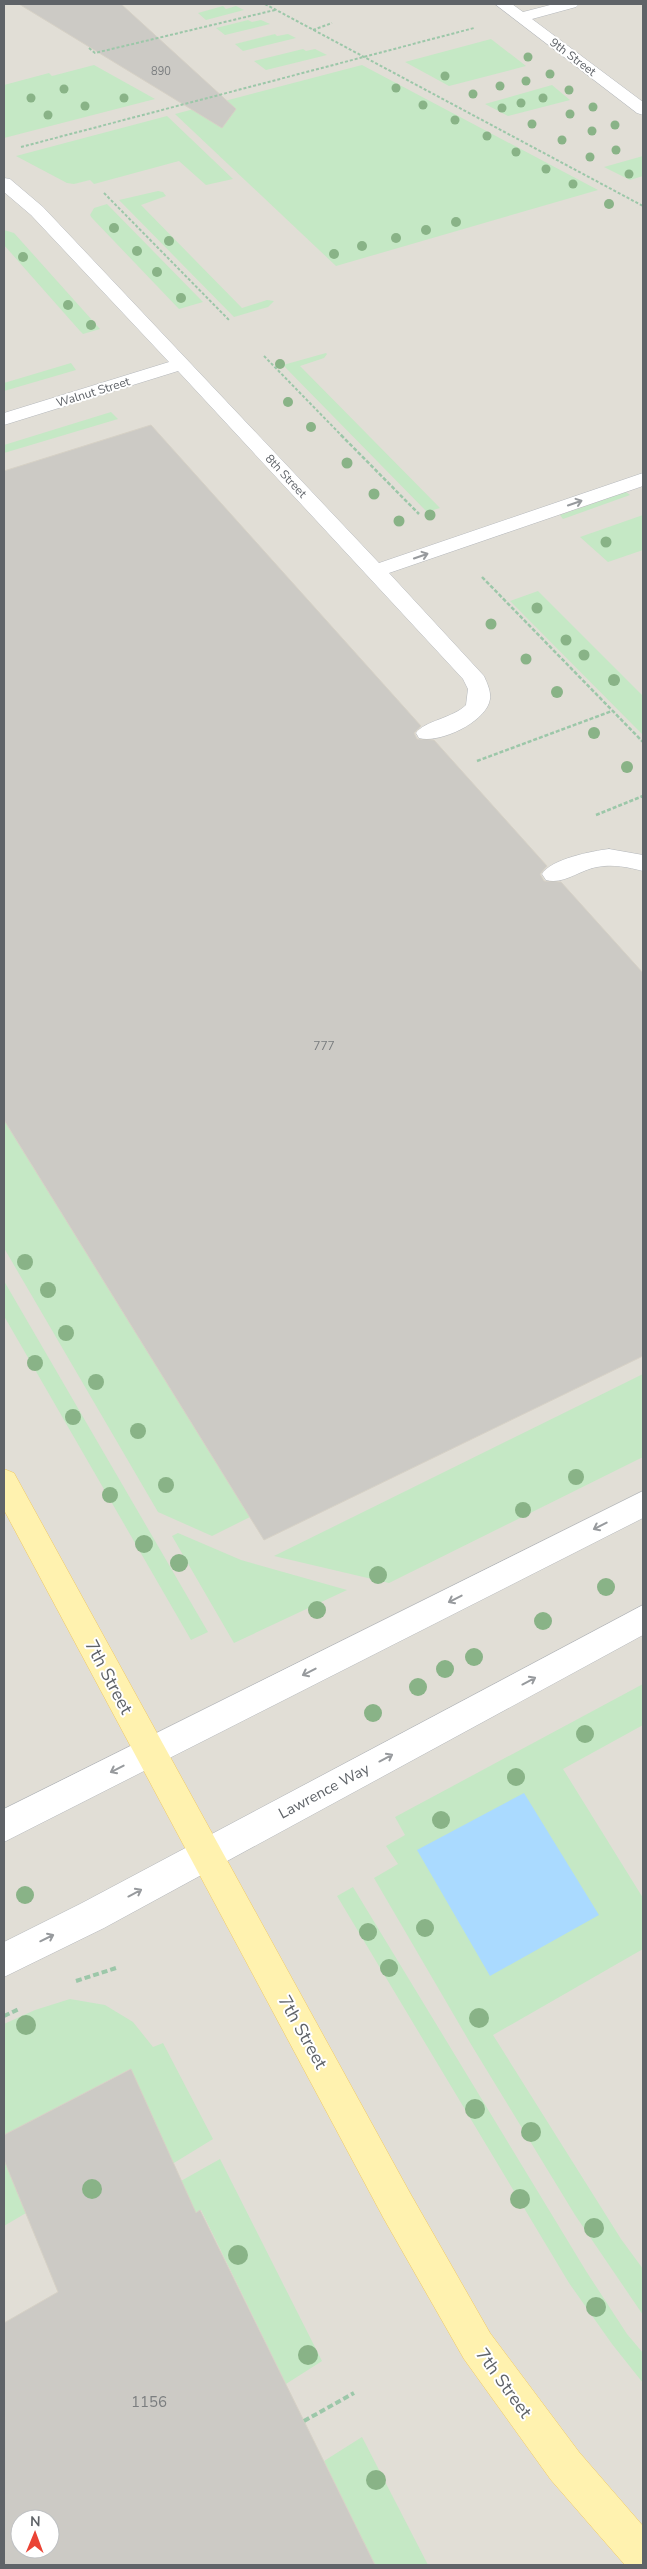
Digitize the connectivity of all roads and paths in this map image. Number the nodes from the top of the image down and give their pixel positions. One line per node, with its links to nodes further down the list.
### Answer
1 (265, 4): 4 (path)
2 (503, 4): 5 (street, 9th Street)
3 (571, 4): 5 (street)
4 (276, 10): 8 (path); 9 (path)
5 (520, 17): 11 (street, 9th Street)
6 (332, 23): 8 (path)
7 (480, 27): 10 (path)
8 (312, 30): 10 (path)
9 (89, 48)
10 (363, 57): 12 (path); 15 (path)
11 (643, 110)
12 (13, 149)
13 (4, 182): 17 (street, 8th Street)
14 (104, 193): 16 (path)
15 (643, 206)
16 (230, 321)
17 (182, 364): 18 (street, Walnut Street); 20 (street, 8th Street)
18 (4, 419)
19 (643, 479): 20 (street, one-way to 19)
20 (375, 572): 22 (street, 8th Street)
21 (613, 710): 23 (path)
22 (427, 733)
23 (477, 761)
24 (643, 863): 25 (street)
25 (554, 874)
26 (4, 1482): 29 (main road, 7th Street)
27 (643, 1504): 29 (street, one-way to 29)
28 (643, 1620): 31 (street, Lawrence Way, one-way to 28)
29 (151, 1752): 30 (street, one-way to 30); 31 (main road, 7th Street)
30 (4, 1826)
31 (206, 1854): 32 (street, Lawrence Way, one-way to 31); 35 (main road, 7th Street)
32 (4, 1960)
33 (354, 2393): 34 (path)
34 (304, 2421)
35 (643, 2556)

